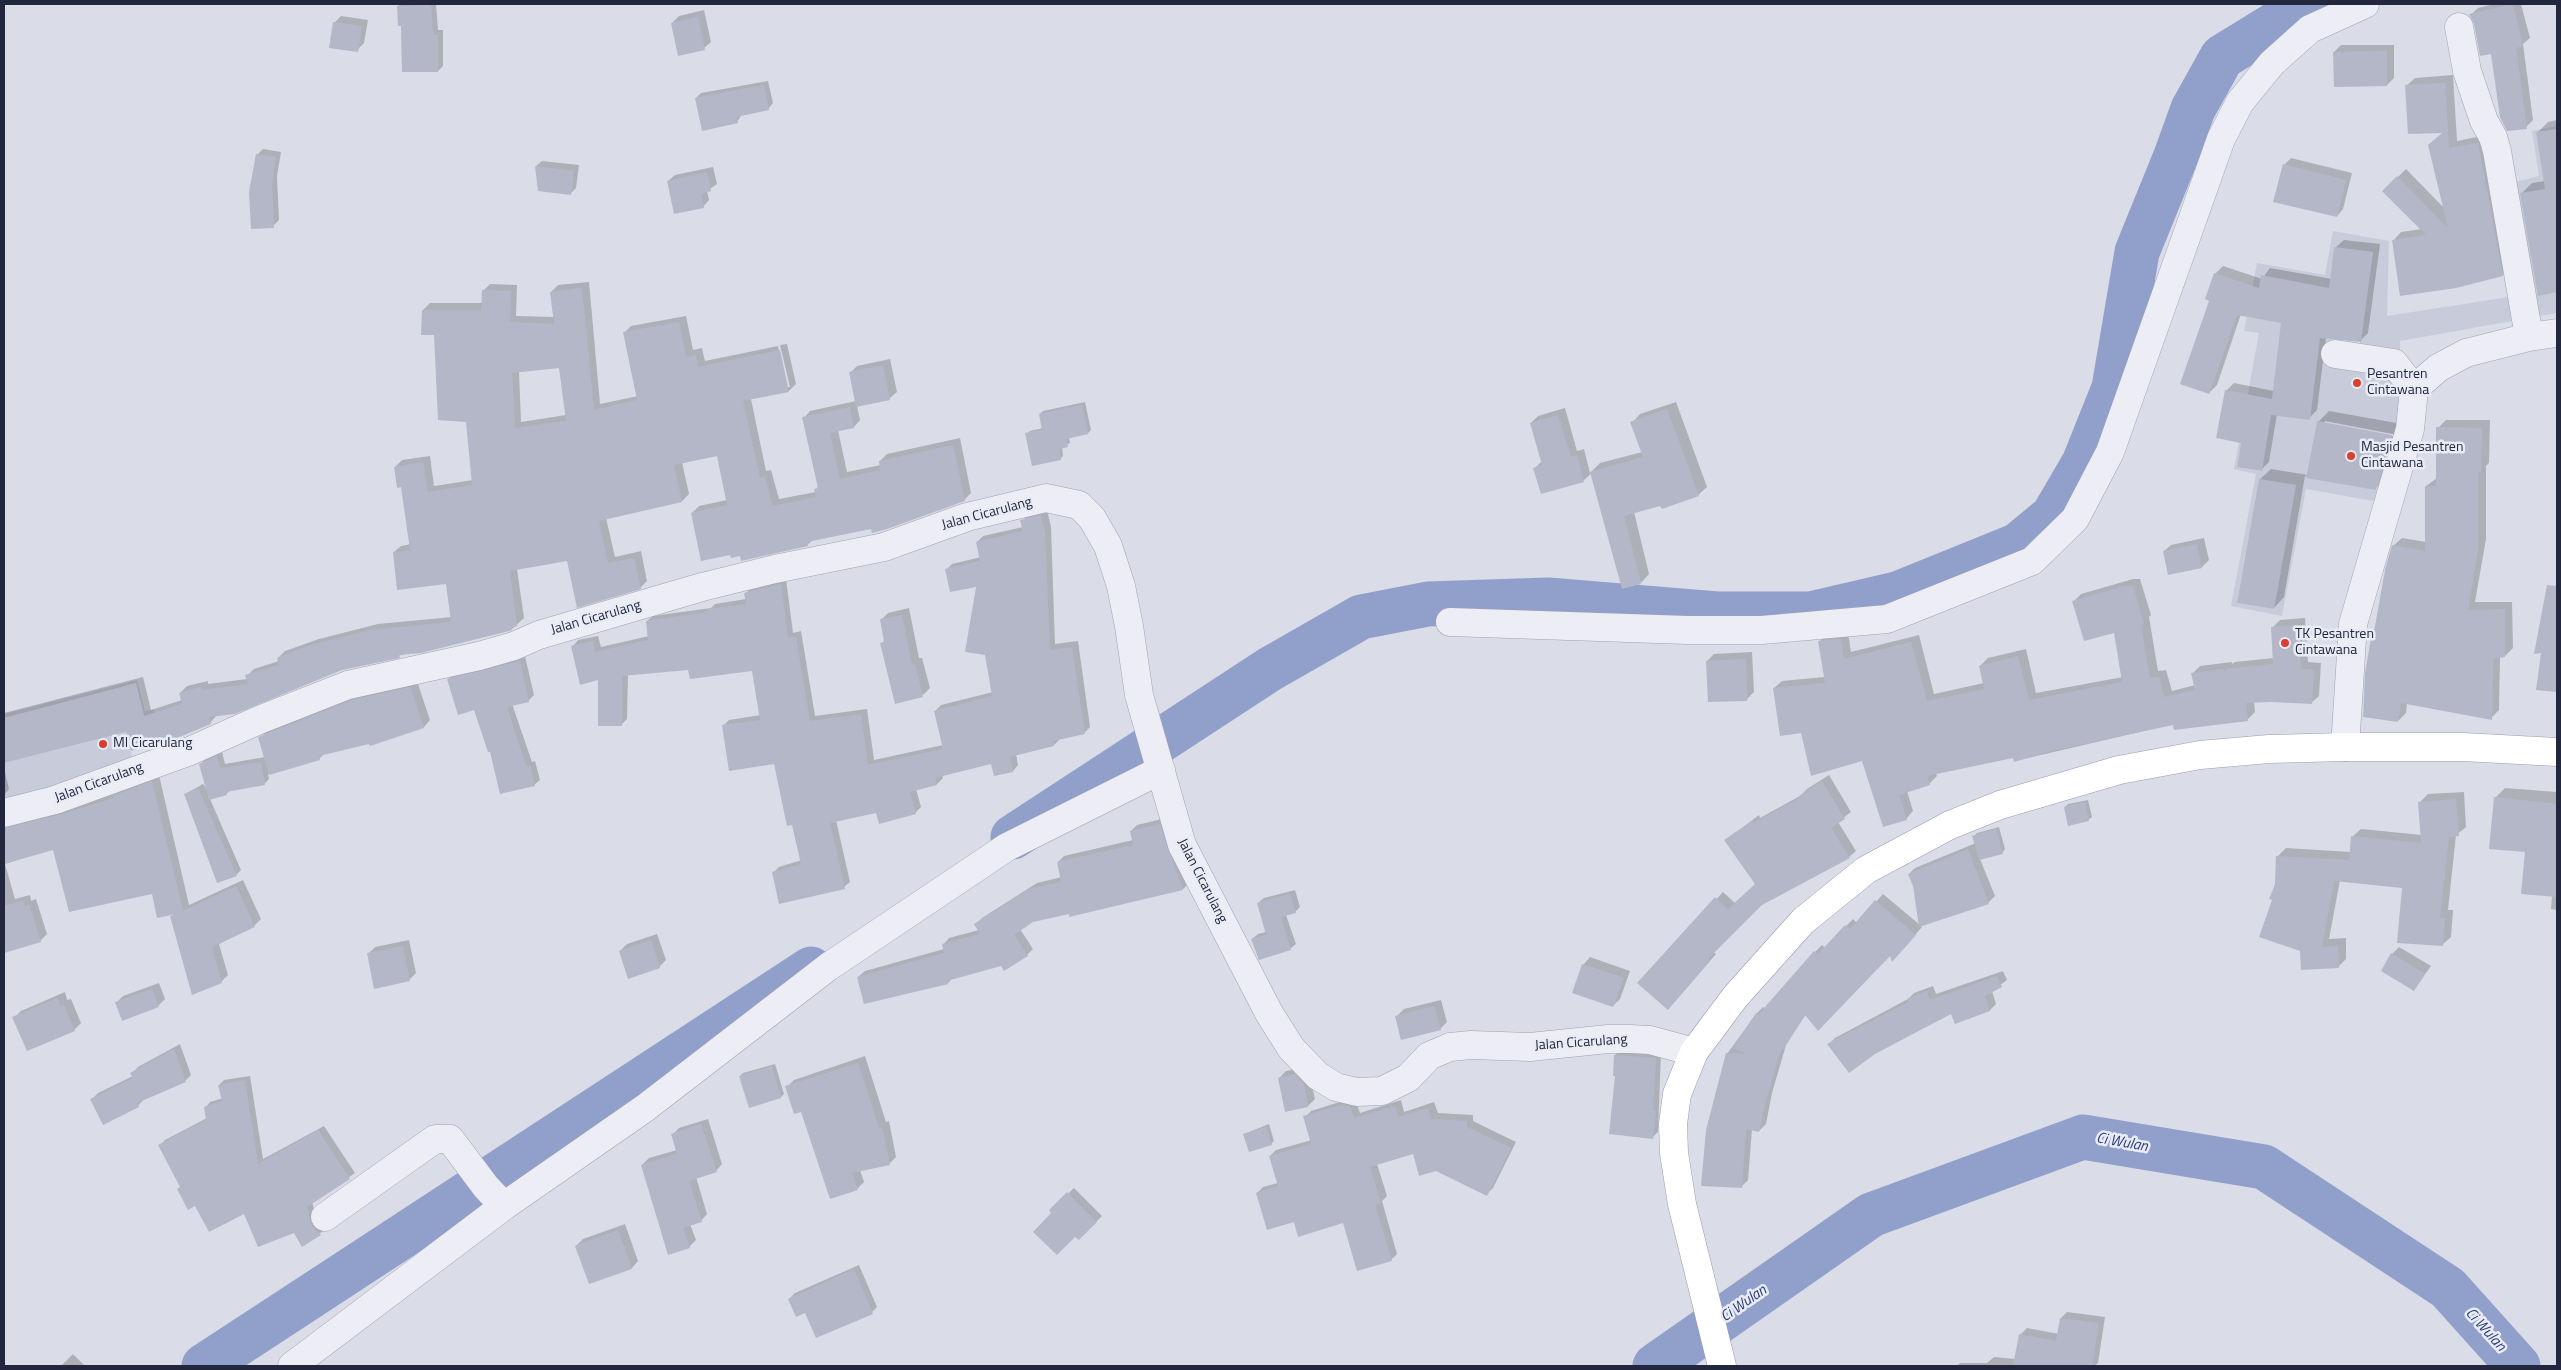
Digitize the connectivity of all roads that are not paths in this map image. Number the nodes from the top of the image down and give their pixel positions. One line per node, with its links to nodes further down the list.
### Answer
1 (2365, 4): 7 (street)
2 (2459, 27): 4 (street)
3 (2557, 333): 4 (street)
4 (2529, 337): 6 (street)
5 (2335, 354): 6 (street)
6 (2414, 389): 8 (street)
7 (1450, 622)
8 (2345, 747): 9 (main road); 12 (main road)
9 (2557, 752)
10 (1159, 761): 11 (street, Jalan Cicarulang); 12 (street, Jalan Cicarulang); 13 (street)
11 (4, 813)
12 (1694, 1052): 16 (main road)
13 (495, 1197): 14 (street); 15 (street)
14 (325, 1216)
15 (292, 1366)
16 (1722, 1366)

